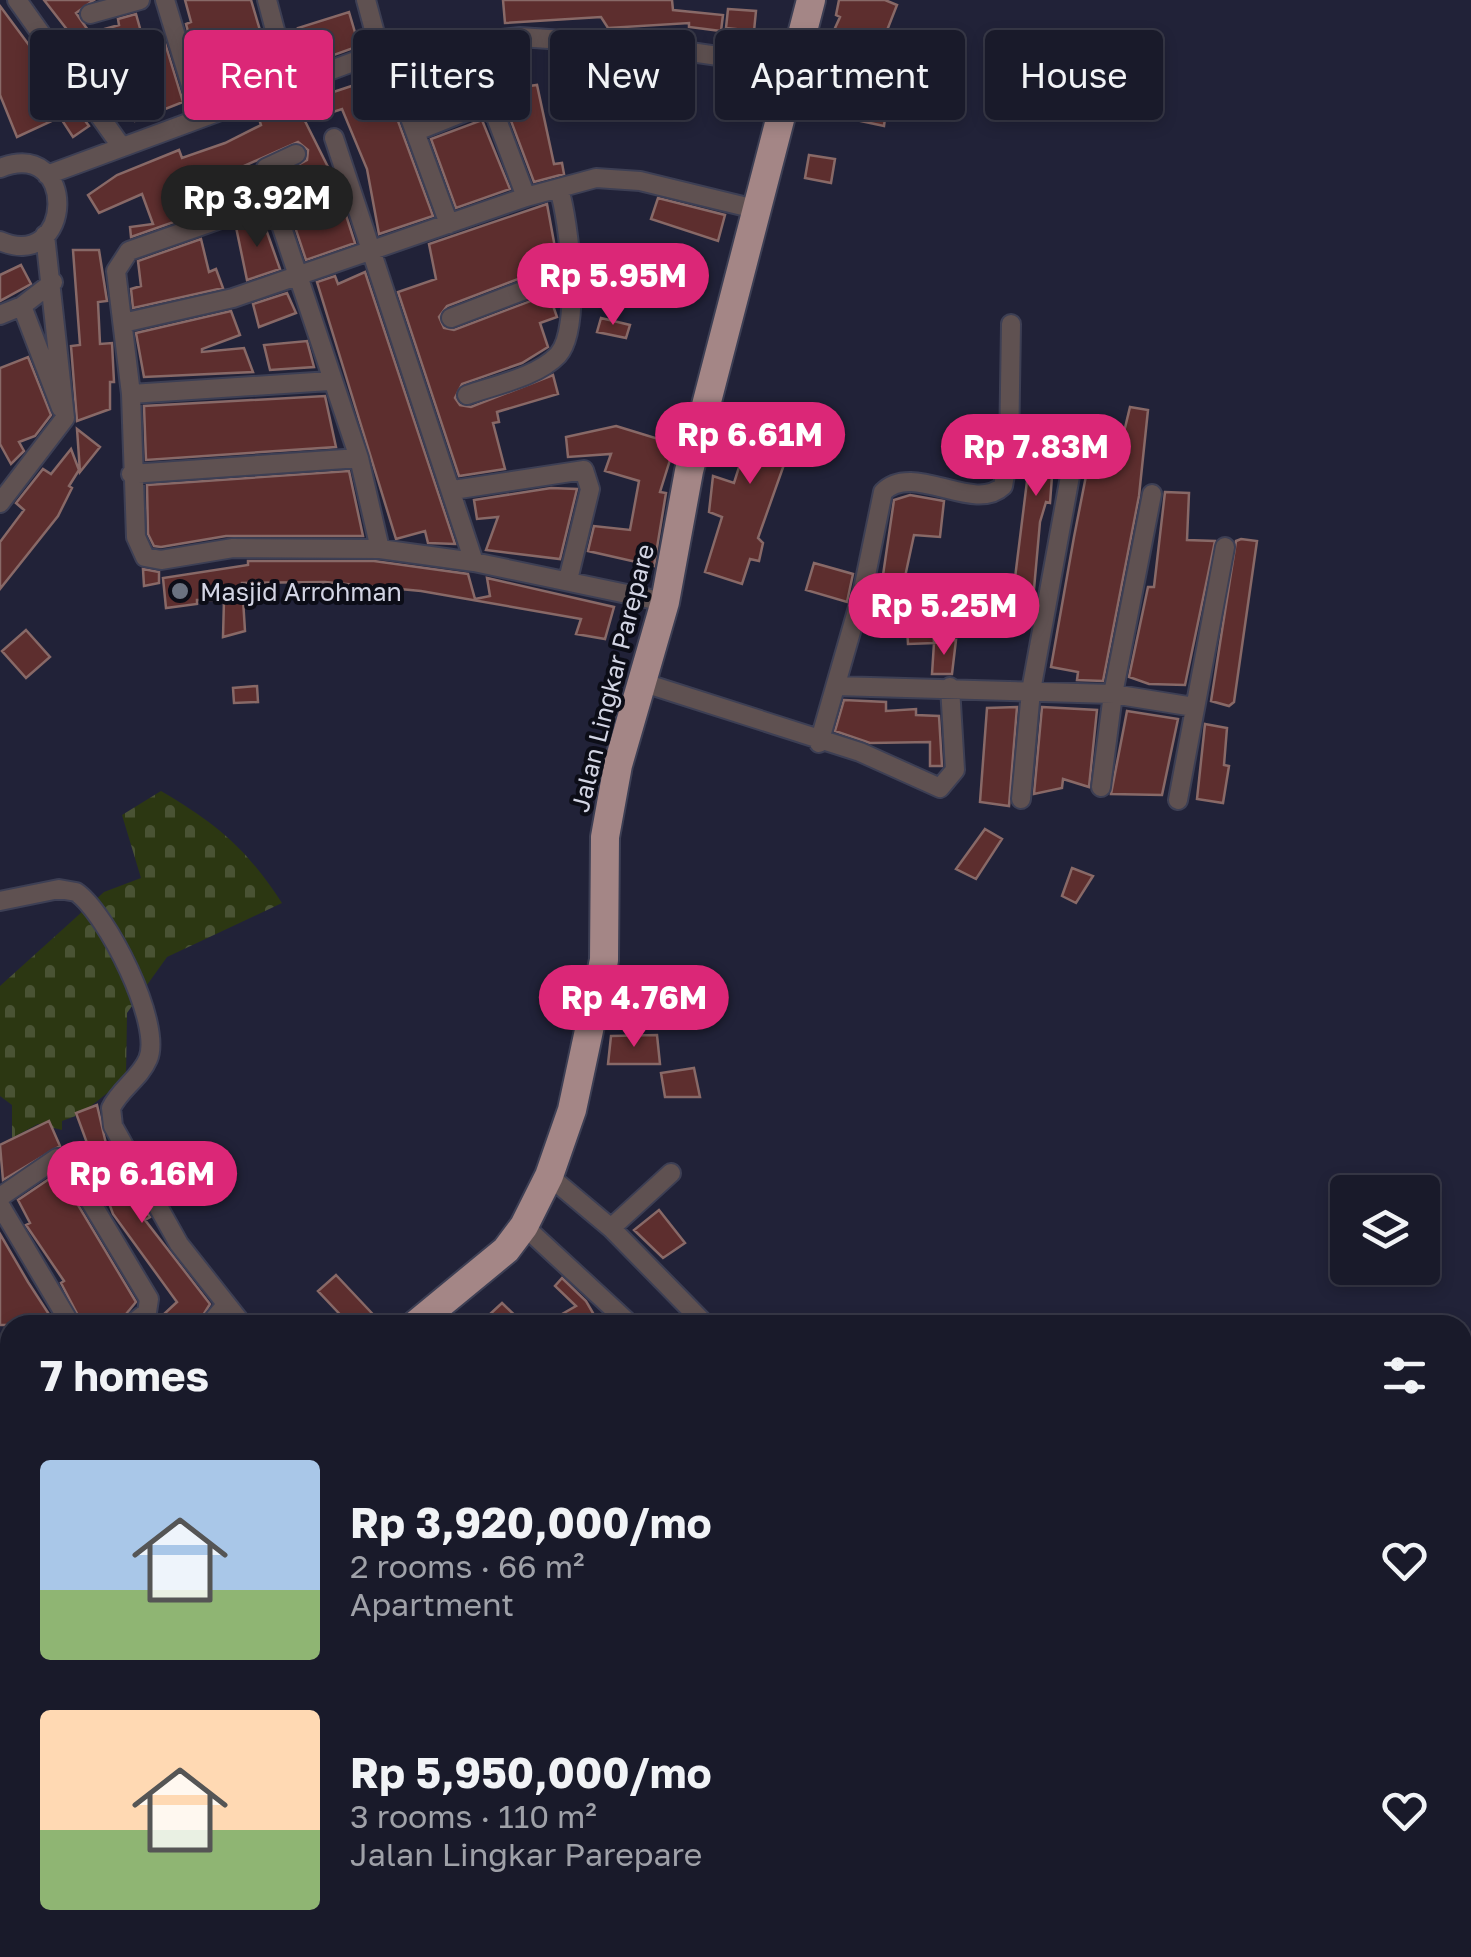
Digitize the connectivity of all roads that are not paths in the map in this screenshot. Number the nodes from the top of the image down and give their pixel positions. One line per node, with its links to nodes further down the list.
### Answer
1 (17, 0): 19 (street)
2 (140, 0): 7 (street)
3 (165, 0): 13 (street)
4 (266, 0): 8 (street)
5 (366, 0): 9 (street)
6 (812, 0): 10 (highway, Jalan Lingkar Parepare)
7 (90, 14)
8 (274, 30)
9 (374, 30)
10 (804, 30)
11 (530, 37): 12 (street)
12 (715, 56)
13 (184, 62)
14 (187, 120): 19 (street)
15 (412, 120): 17 (street)
16 (779, 120): 26 (highway, Jalan Lingkar Parepare)
17 (417, 131): 24 (street); 27 (street)
18 (334, 138): 30 (street)
19 (122, 146): 22 (street)
20 (296, 154): 25 (street)
21 (3, 161): 22 (street)
22 (48, 175): 28 (street)
23 (558, 189): 24 (street); 26 (street); 31 (street)
24 (526, 197): 27 (street)
25 (272, 201): 32 (street); 37 (street)
26 (755, 209): 55 (highway, Jalan Lingkar Parepare)
27 (450, 224): 30 (street)
28 (45, 235): 29 (street); 33 (street)
29 (0, 240)
30 (372, 251): 32 (street); 47 (street)
31 (569, 273): 36 (street); 41 (street)
32 (295, 276): 37 (street); 39 (street)
33 (53, 282): 34 (street); 42 (street)
34 (22, 306): 35 (street); 42 (street)
35 (0, 315)
36 (451, 318)
37 (123, 323): 40 (street)
38 (1011, 324): 54 (street)
39 (330, 381): 40 (street); 44 (street)
40 (131, 394): 45 (street)
41 (467, 395)
42 (65, 418): 46 (street)
43 (1076, 443): 59 (street)
44 (359, 458): 45 (street); 49 (street)
45 (131, 474): 49 (street)
46 (3, 490)
47 (454, 490): 51 (street); 52 (street)
48 (1152, 494): 60 (street)
49 (380, 548): 51 (street)
50 (1225, 548): 61 (street)
51 (474, 562): 52 (street)
52 (568, 580): 55 (street)
53 (1000, 588): 54 (street)
54 (863, 590): 57 (street)
55 (665, 602): 56 (highway, Jalan Lingkar Parepare)
56 (641, 682): 62 (street); 68 (highway, Jalan Lingkar Parepare)
57 (836, 686): 58 (street); 62 (street)
58 (950, 687): 59 (street); 62 (street)
59 (1031, 691): 60 (street); 64 (street)
60 (1114, 694): 61 (street); 63 (street)
61 (1194, 707): 65 (street)
62 (819, 742)
63 (1101, 787)
64 (1020, 798)
65 (1178, 800)
66 (0, 901): 73 (street)
67 (671, 1172): 72 (street)
68 (550, 1176): 71 (highway, Jalan Lingkar Parepare); 72 (street)
69 (0, 1197): 75 (street)
70 (0, 1206): 74 (street)
71 (524, 1226): 78 (highway, Jalan Lingkar Parepare); 79 (street)
72 (611, 1228): 80 (street)
73 (225, 1306): 76 (street); 77 (street)
74 (66, 1315)
75 (143, 1315)
76 (217, 1315)
77 (234, 1315)
78 (428, 1315)
79 (620, 1315)
80 (696, 1315)

